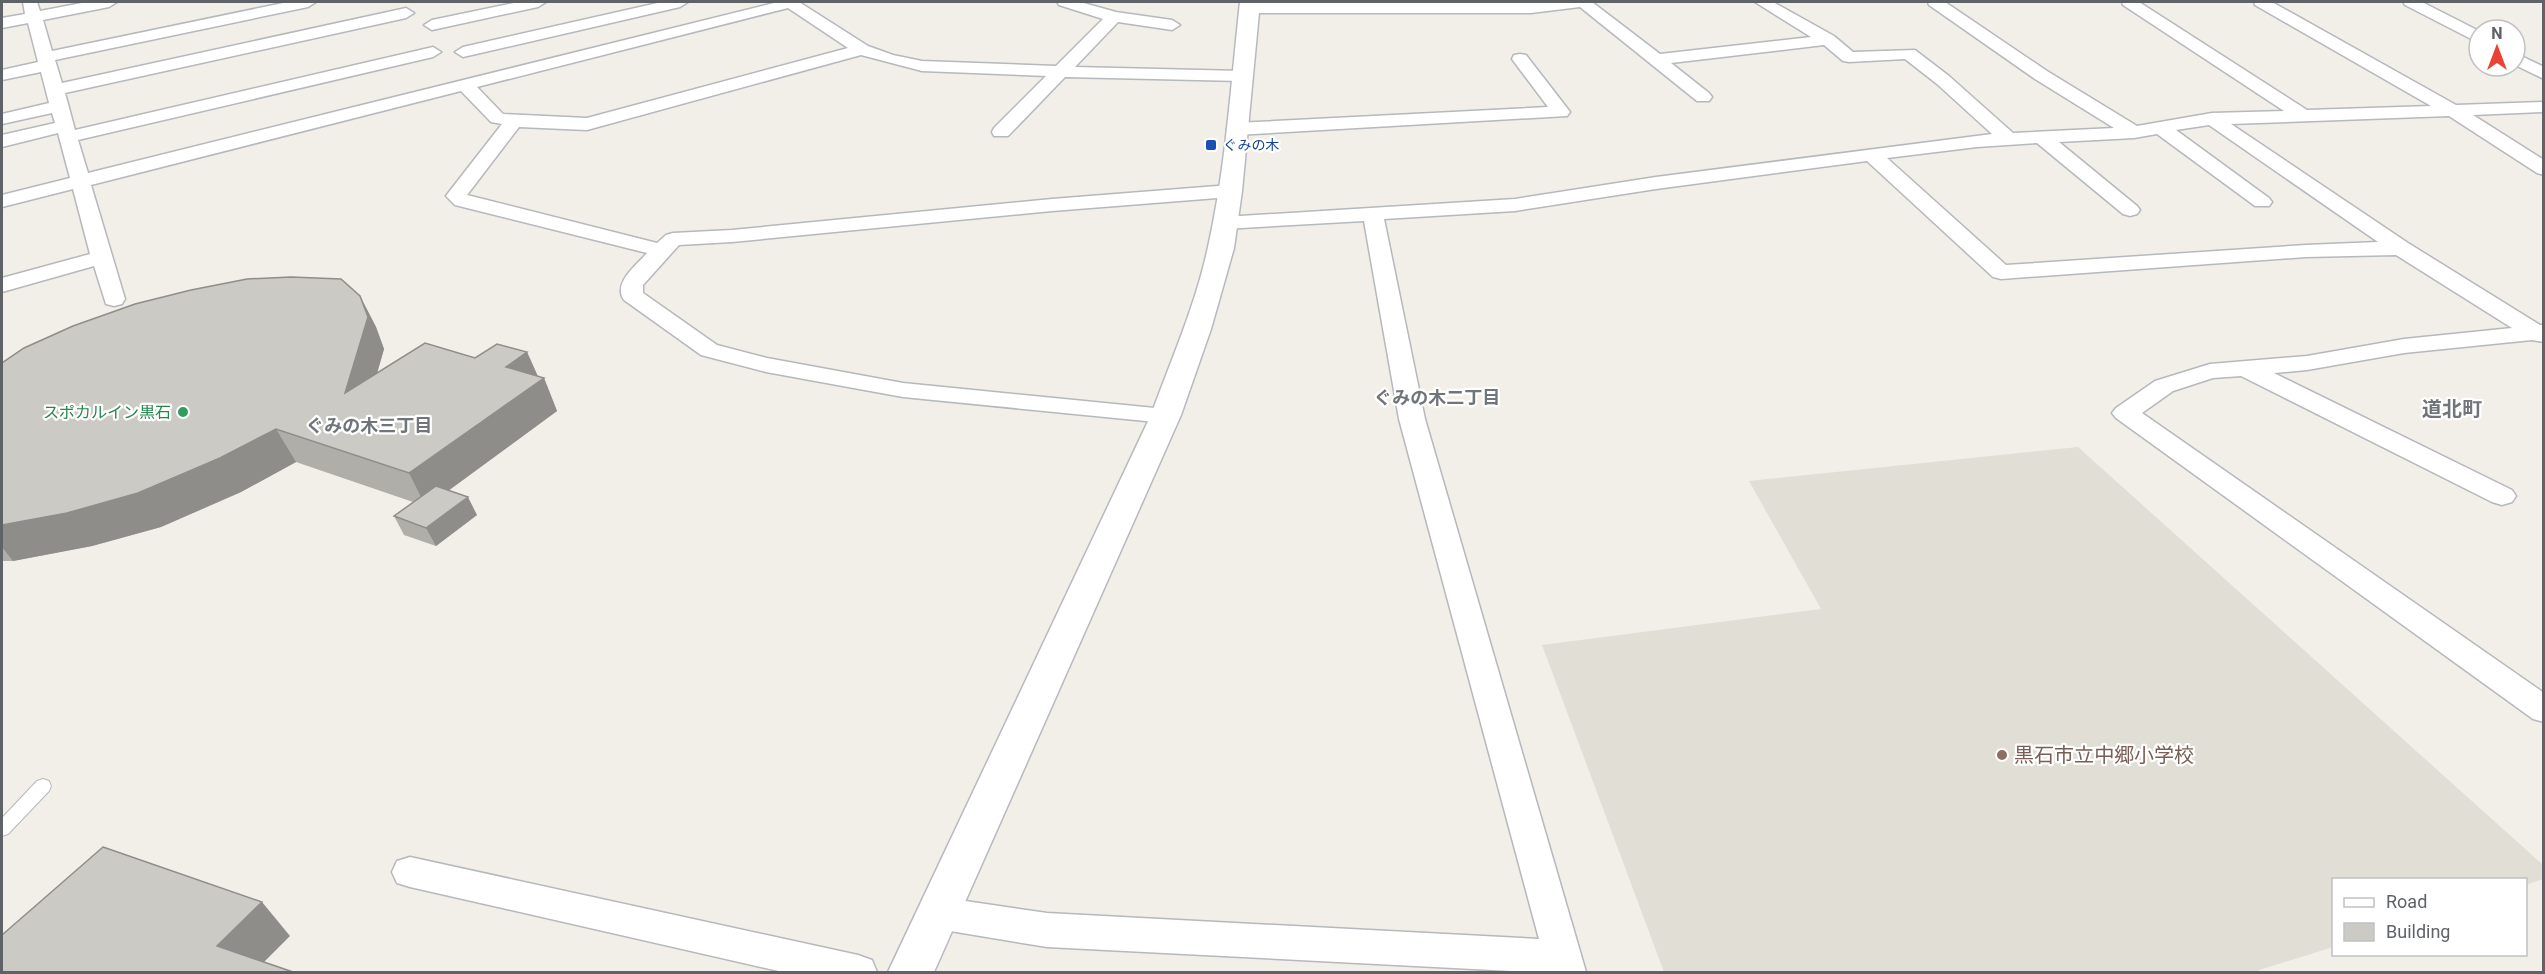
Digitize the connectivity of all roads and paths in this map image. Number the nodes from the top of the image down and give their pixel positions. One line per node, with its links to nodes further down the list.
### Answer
1 (109, 2): 13 (street)
2 (308, 2): 26 (street)
3 (538, 2): 17 (street)
4 (680, 2): 23 (street)
5 (790, 2): 21 (street); 32 (street)
6 (1065, 2): 15 (street)
7 (1763, 2): 20 (street)
8 (1935, 2): 45 (street)
9 (2129, 2): 37 (street)
10 (2261, 2): 36 (street)
11 (2411, 2): 19 (street)
12 (1250, 5): 25 (street); 31 (street)
13 (32, 9): 16 (street); 26 (street)
14 (406, 13): 33 (street)
15 (1114, 17): 18 (street); 28 (street)
16 (2, 23)
17 (432, 25)
18 (1172, 25)
19 (2467, 32)
20 (1828, 40): 25 (street); 47 (street)
21 (862, 50): 28 (street); 40 (street)
22 (433, 52): 43 (street)
23 (463, 52)
24 (1520, 59): 42 (street)
25 (1656, 60): 34 (street)
26 (47, 61): 30 (street); 33 (street)
27 (2527, 65): 29 (street)
28 (1060, 72): 31 (street); 44 (street)
29 (2544, 74)
30 (2, 75)
31 (1242, 76): 42 (street)
32 (464, 84): 40 (street); 51 (street)
33 (57, 98): 38 (street); 43 (street)
34 (1703, 98)
35 (2542, 109): 36 (street)
36 (2454, 111): 37 (street); 50 (street)
37 (2301, 114): 39 (street)
38 (2, 119)
39 (2212, 119): 41 (street); 57 (street)
40 (514, 121): 58 (street)
41 (2161, 128): 45 (street); 53 (street)
42 (1236, 129): 54 (street)
43 (67, 132): 48 (street); 51 (street)
44 (1001, 132)
45 (2134, 132): 46 (street)
46 (2041, 137): 47 (street); 55 (street)
47 (2008, 139): 49 (street)
48 (2, 141)
49 (1872, 155): 56 (street); 57 (street)
50 (2544, 168)
51 (81, 181): 52 (street); 59 (street)
52 (2, 201)
53 (2262, 202)
54 (1227, 207): 56 (street); 58 (street); 64 (street)
55 (2130, 210)
56 (1373, 214): 71 (street)
57 (2400, 248): 62 (street)
58 (661, 250): 64 (street)
59 (102, 257): 60 (street); 61 (street)
60 (2, 285)
61 (114, 299)
62 (2541, 334): 63 (street)
63 (2246, 368): 65 (street); 66 (street)
64 (1166, 415): 70 (street)
65 (2502, 496)
66 (2544, 710)
67 (43, 786): 68 (lane)
68 (2, 829)
69 (410, 873): 72 (street)
70 (938, 913): 71 (street); 73 (street)
71 (1564, 965)
72 (858, 972)
73 (911, 972)

